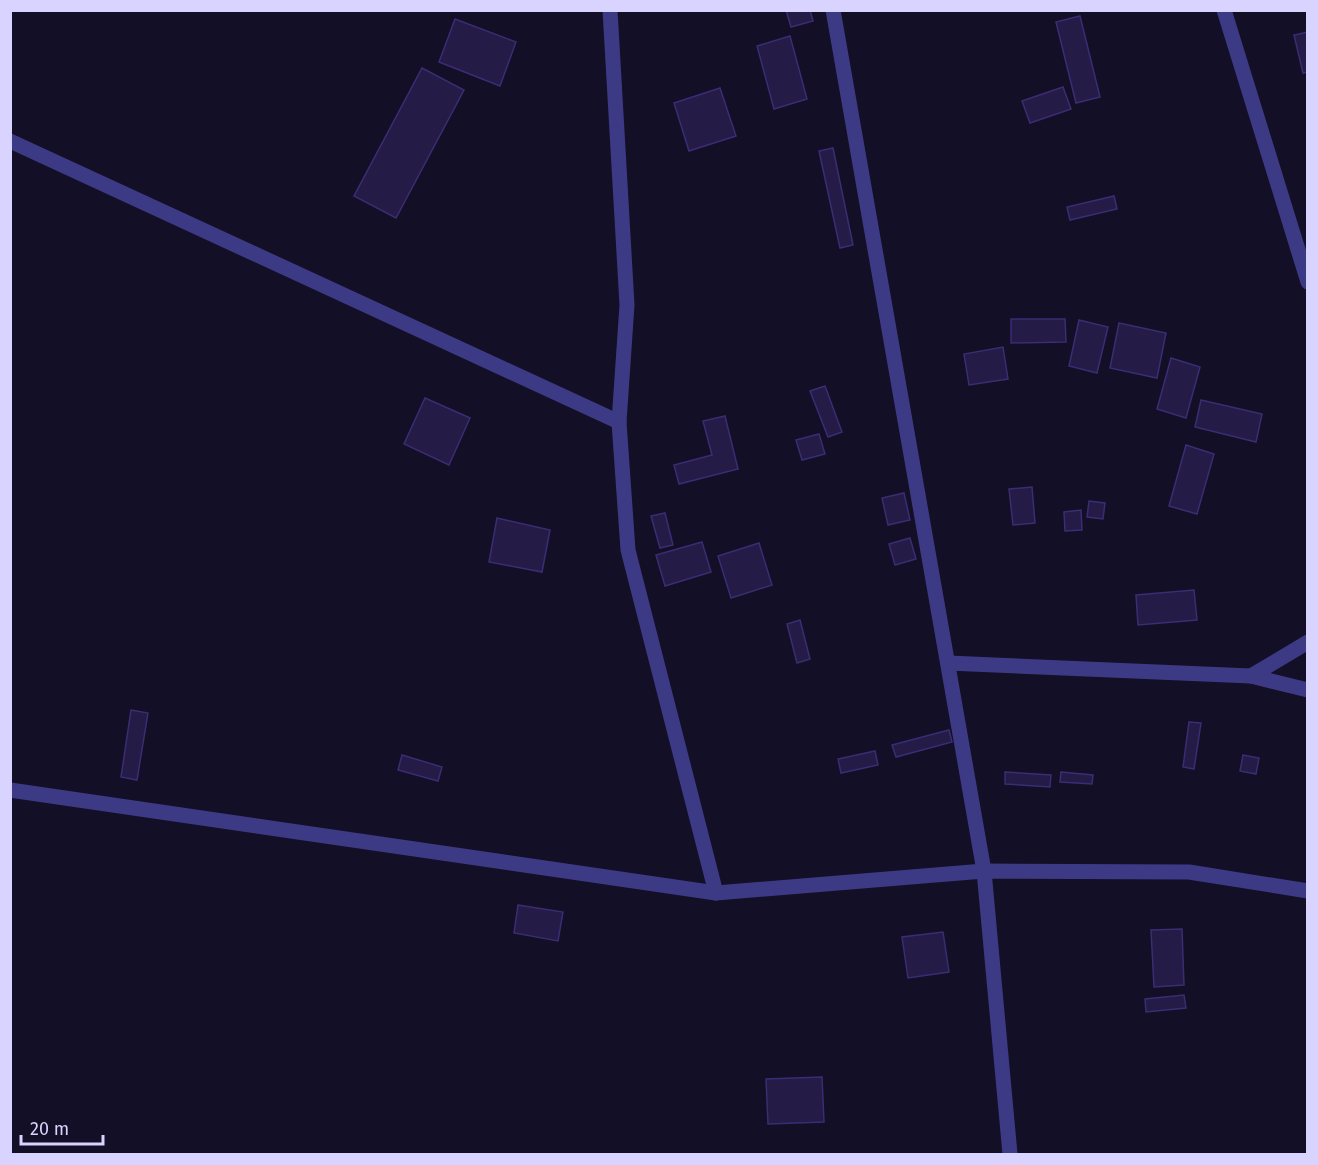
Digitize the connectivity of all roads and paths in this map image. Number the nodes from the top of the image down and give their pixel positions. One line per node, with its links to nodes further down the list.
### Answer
1 (610, 10): 6 (street)
2 (833, 10): 8 (street)
3 (1224, 10): 5 (street)
4 (10, 141): 6 (street)
5 (1308, 282)
6 (619, 422): 14 (street)
7 (1308, 642): 9 (street)
8 (948, 663): 9 (street); 12 (street)
9 (1251, 676): 10 (street)
10 (1308, 690)
11 (10, 790): 14 (street)
12 (984, 871): 13 (street); 14 (street); 15 (street)
13 (1308, 891)
14 (716, 893)
15 (1010, 1155)

